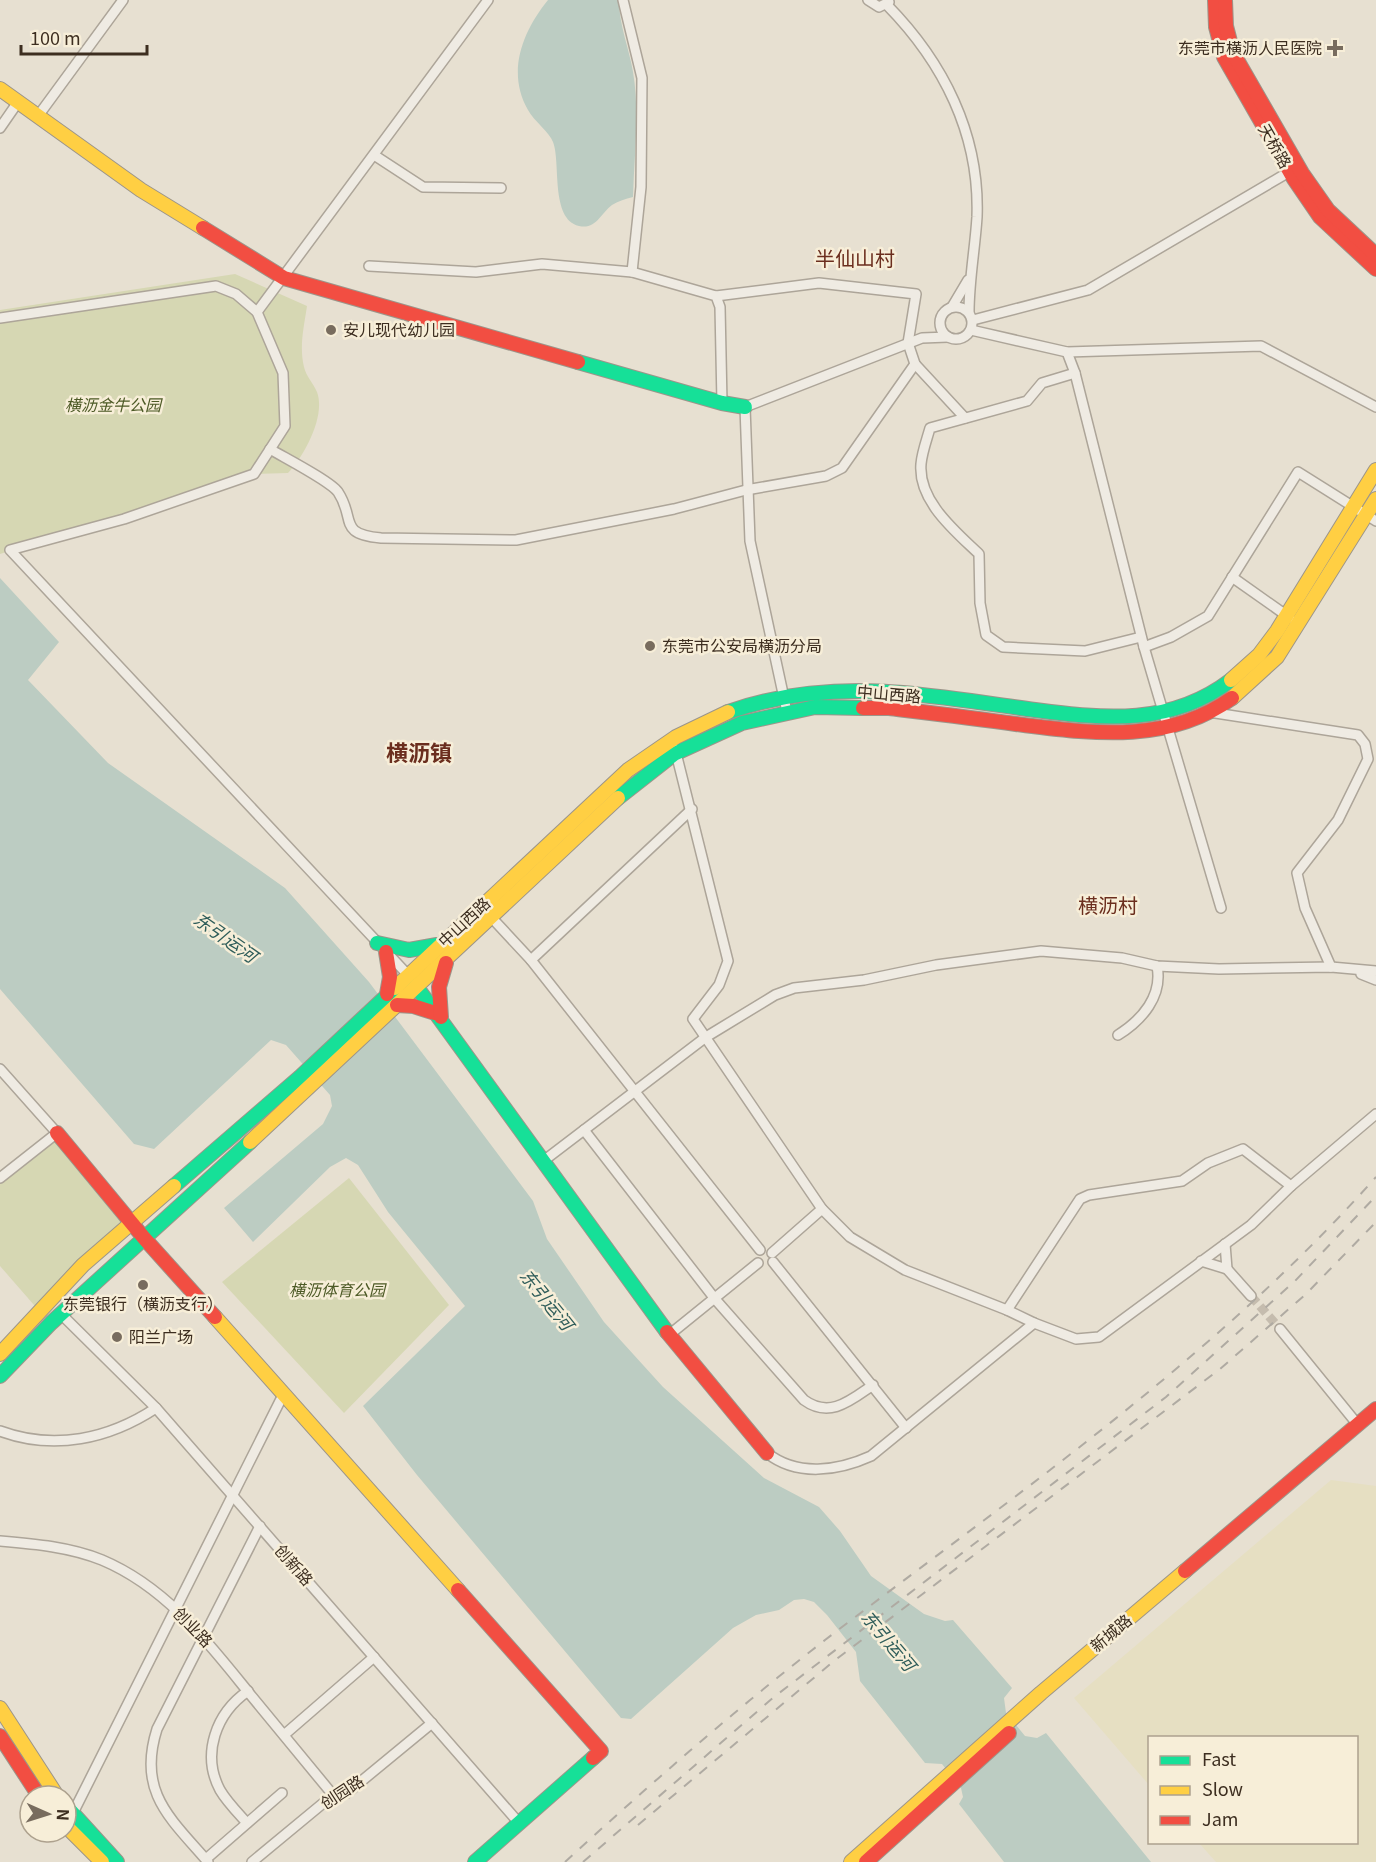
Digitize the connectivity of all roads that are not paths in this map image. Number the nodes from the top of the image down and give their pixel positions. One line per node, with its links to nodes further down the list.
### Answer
1 (123, 0): 10 (street)
2 (488, 0): 12 (street)
3 (623, 0): 18 (street)
4 (868, 0): 7 (street)
5 (1215, 0): 13 (main road, 天桥路)
6 (1225, 0): 13 (main road, 天桥路)
7 (889, 2): 20 (street)
8 (0, 89): 9 (main road)
9 (18, 102): 10 (main road); 11 (street)
10 (39, 117): 19 (main road)
11 (0, 128)
12 (374, 155): 14 (street); 19 (street)
13 (1294, 169): 15 (main road, 天桥路); 17 (main road, 天桥路); 26 (street)
14 (501, 188)
15 (1376, 255)
16 (369, 266): 18 (street)
17 (1376, 269)
18 (632, 272): 21 (street)
19 (284, 278): 23 (street); 33 (main road)
20 (969, 278): 22 (street); 26 (street)
21 (716, 296): 29 (street); 33 (street)
22 (952, 307): 25 (street); 26 (street)
23 (257, 312): 24 (street); 37 (street)
24 (0, 318)
25 (940, 321): 27 (street); 28 (street)
26 (971, 321): 27 (street); 30 (street)
27 (948, 337): 28 (street)
28 (922, 338): 29 (street)
29 (908, 343): 31 (street); 34 (street)
30 (1067, 352): 32 (street); 35 (street)
31 (915, 364): 36 (street); 39 (street)
32 (1075, 373): 36 (street); 46 (street)
33 (722, 403): 34 (main road)
34 (745, 407): 39 (street)
35 (1376, 407)
36 (965, 418): 46 (street)
37 (270, 449): 39 (street); 59 (street)
38 (1376, 470): 41 (main road, 中山西路)
39 (746, 490): 48 (street)
40 (1376, 499): 42 (main road, 中山西路)
41 (1353, 507): 42 (street); 43 (street); 44 (main road, 中山西路)
42 (1371, 518): 45 (main road, 中山西路)
43 (1232, 577): 44 (street); 47 (street)
44 (1287, 616): 45 (street); 51 (main road, 中山西路)
45 (1299, 625): 50 (main road, 中山西路)
46 (1141, 637): 47 (street)
47 (1144, 647): 51 (street)
48 (783, 697): 49 (street); 51 (main road, 中山西路); 53 (main road, 中山西路)
49 (787, 712): 52 (main road, 中山西路); 54 (main road, 中山西路)
50 (1209, 712): 52 (main road, 中山西路); 63 (street)
51 (1164, 713): 52 (street)
52 (1167, 728): 56 (street)
53 (673, 738): 54 (street); 58 (main road, 中山西路)
54 (677, 753): 55 (street); 57 (main road, 中山西路)
55 (692, 809): 61 (street); 73 (street)
56 (1221, 908)
57 (491, 917): 60 (main road, 中山西路); 61 (street)
58 (441, 943): 59 (main road); 66 (main road, 中山西路)
59 (382, 948): 66 (street); 69 (main road)
60 (452, 955): 68 (main road, 中山西路); 71 (main road)
61 (531, 960): 75 (street)
62 (1157, 966): 63 (street); 72 (street); 73 (street)
63 (1331, 967): 64 (street)
64 (1351, 970): 65 (street); 67 (street)
65 (1376, 971)
66 (408, 975): 68 (main road); 69 (main road, 中山西路)
67 (1376, 980)
68 (417, 987): 70 (main road, 中山西路); 71 (main road)
69 (387, 994): 83 (main road, 中山西路)
70 (397, 1005): 71 (main road); 84 (main road, 中山西路)
71 (439, 1018): 79 (main road)
72 (1118, 1035)
73 (706, 1037): 75 (street); 82 (street)
74 (0, 1069): 78 (street)
75 (636, 1091): 77 (street); 86 (street)
76 (1376, 1114): 81 (street)
77 (584, 1130): 79 (street); 92 (street)
78 (57, 1133): 80 (street); 83 (main road)
79 (542, 1162): 97 (main road)
80 (0, 1178)
81 (1291, 1186): 85 (street); 93 (street)
82 (822, 1209): 87 (street); 93 (street)
83 (131, 1220): 84 (main road); 98 (main road, 中山西路)
84 (144, 1238): 94 (main road, 中山西路); 103 (main road)
85 (1224, 1244): 88 (street); 90 (street)
86 (760, 1250): 87 (street); 89 (street)
87 (772, 1257): 89 (street); 101 (street)
88 (1201, 1262): 90 (street); 95 (street)
89 (758, 1263): 92 (street)
90 (1227, 1269): 91 (street)
91 (1251, 1296)
92 (716, 1299): 97 (street); 101 (street)
93 (1007, 1310): 95 (street)
94 (61, 1314): 99 (main road, 中山西路); 104 (street, 创新路)
95 (1034, 1323): 108 (street)
96 (1280, 1329): 107 (street)
97 (669, 1335): 110 (main road)
98 (0, 1354)
99 (18, 1360): 100 (main road); 102 (main road)
100 (0, 1376)
101 (873, 1385): 108 (street)
102 (0, 1389)
103 (283, 1395): 111 (street); 131 (main road)
104 (156, 1408): 109 (street); 111 (street, 创新路)
105 (1376, 1409): 107 (main road, 新城路)
106 (1376, 1421): 119 (main road, 新城路)
107 (1358, 1425): 119 (main road, 新城路)
108 (906, 1428): 110 (street)
109 (0, 1431)
110 (767, 1453)
111 (233, 1496): 112 (street, 创新路); 114 (street)
112 (260, 1526): 115 (street); 116 (street, 创新路)
113 (0, 1541): 114 (street, 创业路)
114 (176, 1608): 115 (street, 创业路); 126 (street)
115 (204, 1637): 117 (street, 创业路); 133 (street)
116 (374, 1657): 120 (street, 创新路); 121 (street)
117 (248, 1691): 121 (street, 创业路); 130 (street)
118 (0, 1708): 125 (main road)
119 (1023, 1715): 123 (main road, 新城路)
120 (432, 1724): 128 (street, 创园路); 131 (street, 创新路)
121 (284, 1735): 128 (street, 创业路)
122 (2, 1744): 124 (main road)
123 (949, 1781): 138 (main road, 新城路); 139 (main road, 新城路)
124 (30, 1784)
125 (49, 1784)
126 (78, 1793)
127 (282, 1793): 130 (street)
128 (333, 1795): 136 (street, 创园路)
129 (78, 1820): 135 (main road)
130 (247, 1823): 133 (street)
131 (519, 1823): 137 (main road)
132 (78, 1838): 134 (main road)
133 (207, 1860)
134 (102, 1862)
135 (117, 1862)
136 (252, 1862)
137 (475, 1862)
138 (851, 1862)
139 (866, 1862)

